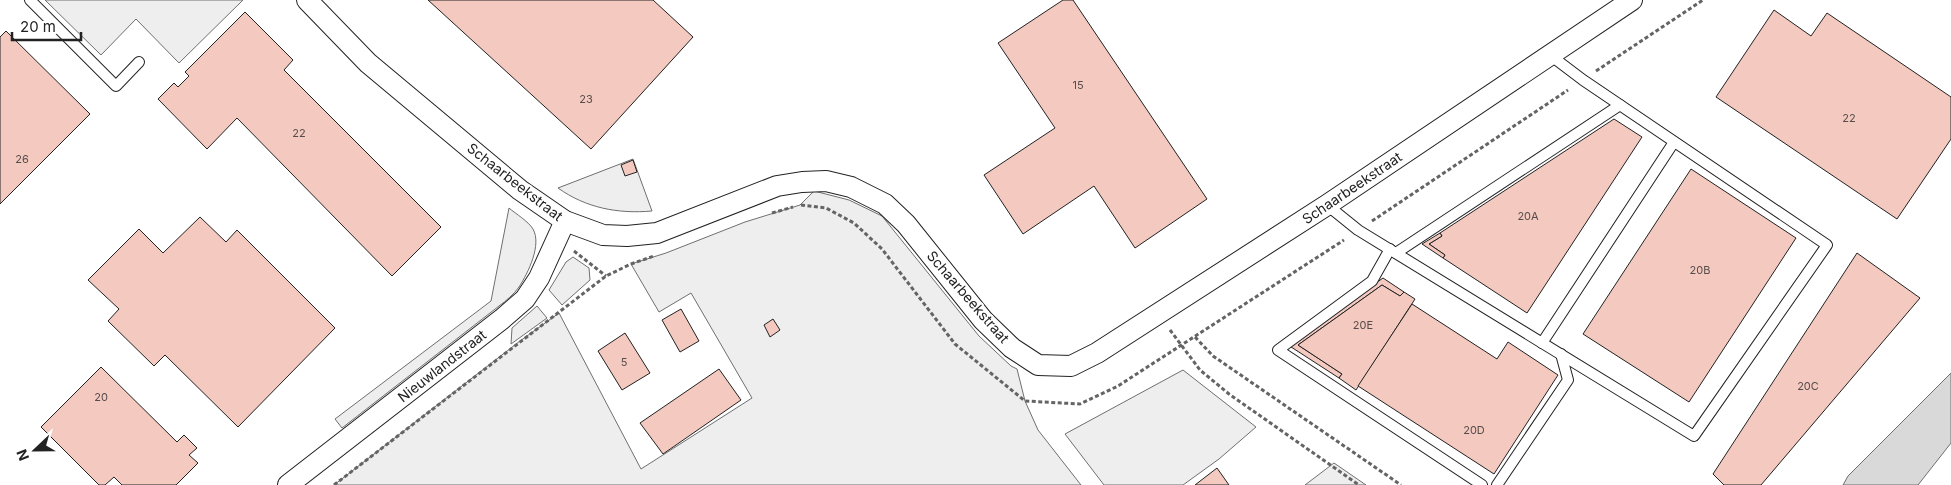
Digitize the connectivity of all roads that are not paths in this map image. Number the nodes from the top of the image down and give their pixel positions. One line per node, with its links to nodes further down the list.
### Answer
1 (30, 0): 5 (lane)
2 (307, 0): 9 (street, Schaarbeekstraat)
3 (1632, 0): 4 (street, Schaarbeekstraat)
4 (1550, 55): 6 (lane); 8 (street, Schaarbeekstraat)
5 (139, 62)
6 (1620, 105): 7 (lane); 10 (lane)
7 (1674, 142): 11 (lane); 12 (lane)
8 (1327, 205): 9 (street, Schaarbeekstraat); 10 (lane)
9 (565, 221): 13 (street, Nieuwlandstraat)
10 (1393, 251): 11 (lane); 14 (lane)
11 (1542, 343): 12 (lane)
12 (1561, 354): 15 (lane)
13 (288, 485)
14 (1482, 485)
15 (1497, 485)

